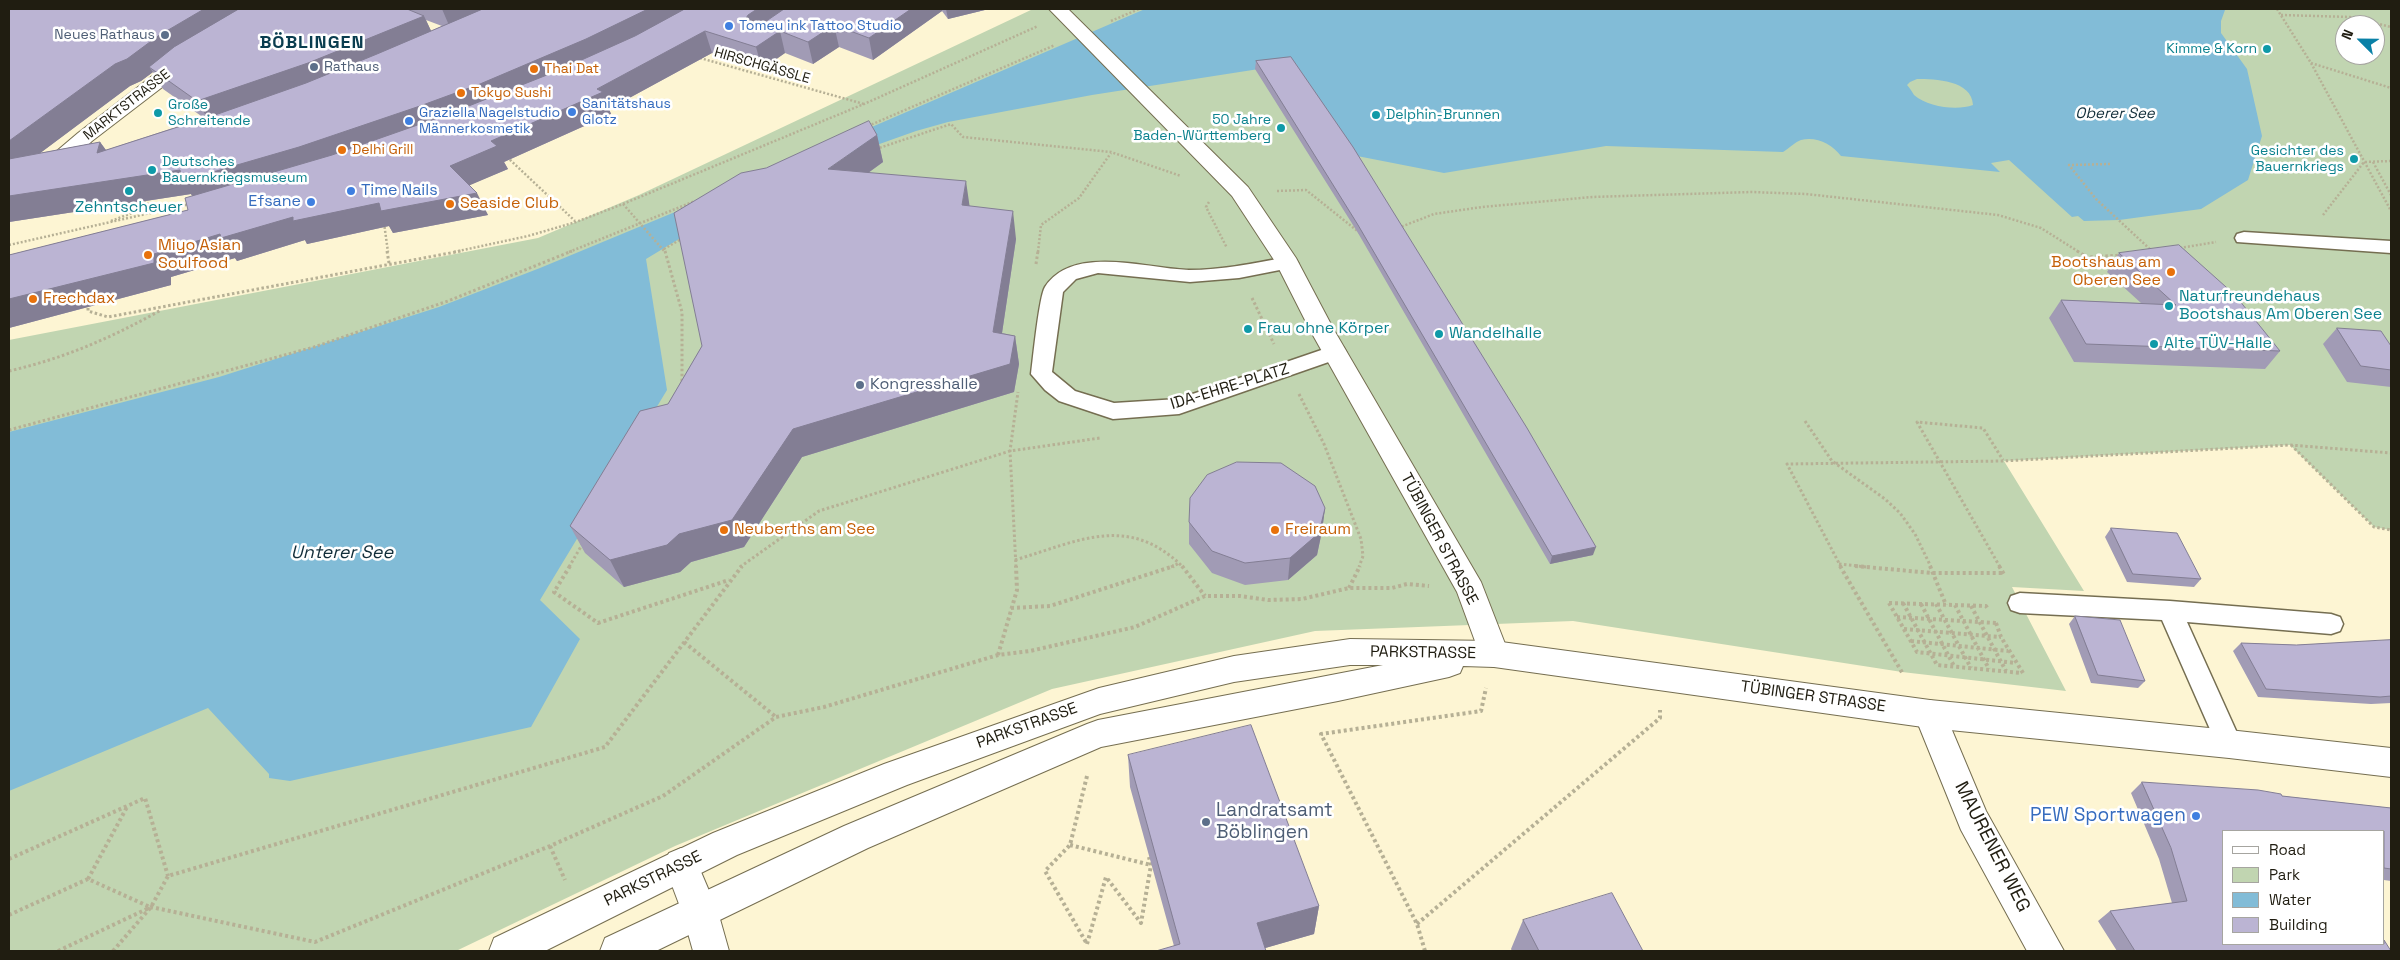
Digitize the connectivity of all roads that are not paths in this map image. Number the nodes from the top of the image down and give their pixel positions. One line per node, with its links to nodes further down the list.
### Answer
1 (1060, 12): 6 (main road, TÜBINGER STRASSE)
2 (202, 49): 3 (main road, MARKTSTRASSE)
3 (88, 161)
4 (2244, 238): 5 (lane)
5 (2391, 246)
6 (1288, 263): 7 (main road, TÜBINGER STRASSE); 7 (lane, IDA-EHRE-PLATZ)
7 (1336, 352): 11 (main road, TÜBINGER STRASSE)
8 (2020, 603): 9 (lane)
9 (2170, 611): 10 (lane); 13 (lane)
10 (2331, 624)
11 (1494, 654): 12 (main road, TÜBINGER STRASSE); 15 (main road, PARKSTRASSE); 16 (main road, PARKSTRASSE)
12 (1930, 714): 13 (main road, TÜBINGER STRASSE); 20 (main road, MAURENER WEG)
13 (2229, 744): 14 (main road, TÜBINGER STRASSE)
14 (2391, 764)
15 (681, 864): 16 (main road); 17 (main road, PARKSTRASSE)
16 (700, 912): 18 (main road, PARKSTRASSE); 19 (main road)
17 (507, 951)
18 (618, 951)
19 (711, 951)
20 (2046, 951)

